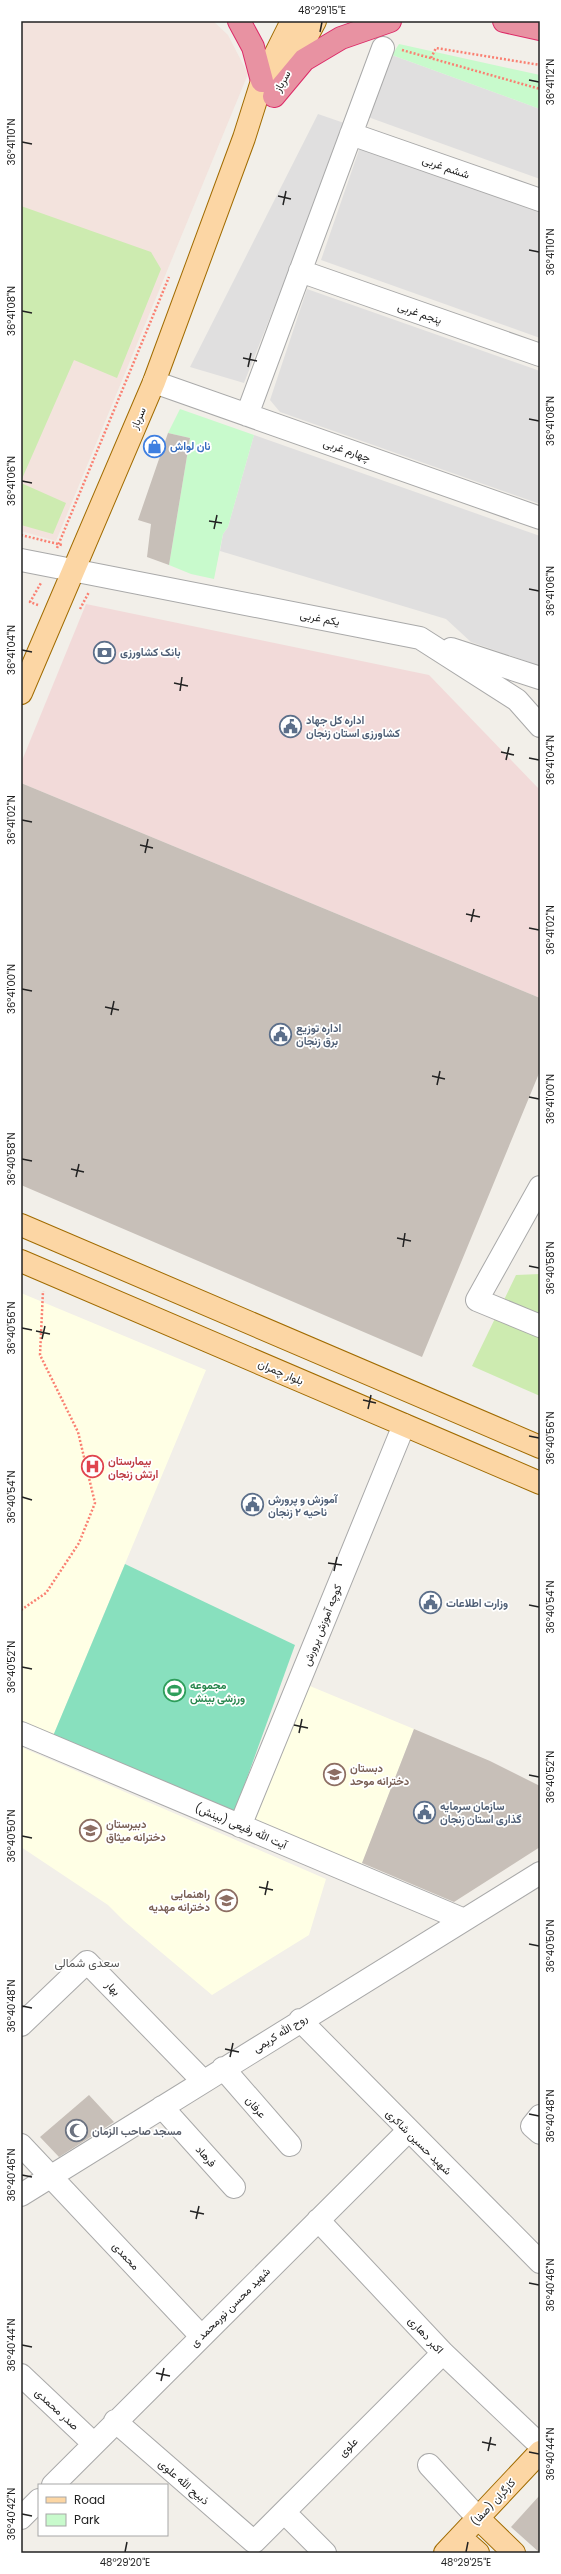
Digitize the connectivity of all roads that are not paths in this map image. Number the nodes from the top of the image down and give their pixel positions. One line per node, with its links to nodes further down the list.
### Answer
1 (239, 21): 8 (highway)
2 (292, 21): 8 (main road, سرباز)
3 (316, 21): 8 (main road, سرباز)
4 (390, 21): 8 (highway)
5 (504, 21): 6 (highway)
6 (540, 29)
7 (383, 48): 9 (street)
8 (268, 88): 13 (main road, سرباز)
9 (351, 134): 10 (street, ششم غربی); 11 (street)
10 (540, 200)
11 (300, 271): 12 (street, پنجم غربی); 14 (street)
12 (540, 355)
13 (154, 382): 14 (street, چهارم غربی); 17 (main road, سرباز)
14 (247, 415): 15 (street, چهارم غربی)
15 (540, 518)
16 (21, 560): 17 (street, یکم غربی)
17 (74, 569): 18 (street, یکم غربی); 20 (main road, سرباز)
18 (420, 638): 19 (street); 21 (street, یکم غربی)
19 (540, 678)
20 (22, 688)
21 (540, 726)
22 (540, 1187): 25 (street)
23 (21, 1225): 26 (main road)
24 (21, 1261): 27 (main road, بلوار چمران)
25 (540, 1326)
26 (417, 1394): 27 (main road); 28 (main road)
27 (404, 1425): 29 (main road, بلوار چمران); 31 (street, کوچه آموزش پرورش)
28 (540, 1446)
29 (540, 1483)
30 (21, 1733): 31 (street, آیت الله رفیعی (بینش))
31 (240, 1826): 33 (street, آیت الله رفیعی (بینش))
32 (540, 1872): 33 (street, روح الله کریمی)
33 (462, 1919): 34 (street, روح الله کریمی)
34 (300, 2020): 36 (street, روح الله کریمی); 39 (street, شهید حسین شاکری)
35 (21, 2025): 37 (street, بهار)
36 (223, 2068): 37 (street, روح الله کریمی); 41 (street, عرفان)
37 (203, 2081): 38 (street, روح الله کریمی)
38 (162, 2106): 42 (street, روح الله کریمی); 43 (street, فرهاد)
39 (408, 2131): 45 (street, شهید محسن نورمحمد ی); 46 (street, شهید حسین شاکری)
40 (21, 2145): 42 (street, محمدی)
41 (290, 2145)
42 (51, 2176): 44 (street, روح الله کریمی); 47 (street, محمدی)
43 (234, 2187)
44 (21, 2195)
45 (318, 2220): 47 (street, شهید محسن نورمحمد ی); 48 (street, اکبر دهاری)
46 (540, 2262)
47 (201, 2336): 50 (street, شهید محسن نورمحمد ی)
48 (443, 2353): 52 (street, اکبر دهاری); 57 (street, علوی)
49 (21, 2375): 51 (street, صدر محمدی)
50 (115, 2421): 51 (street, شهید محسن نورمحمد ی); 61 (street, ذبیح الله علوی)
51 (93, 2443): 55 (street, شهید محسن نورمحمد ی)
52 (540, 2445)
53 (540, 2452): 59 (main road, کارگران (صفا))
54 (429, 2465): 59 (street)
55 (54, 2484)
56 (38, 2501): 58 (street)
57 (284, 2512): 61 (street, علوی); 62 (street)
58 (21, 2518)
59 (478, 2518): 60 (main road, کارگران (صفا)); 65 (main road)
60 (460, 2537): 63 (main road, کارگران (صفا)); 64 (main road)
61 (254, 2542)
62 (325, 2553)
63 (445, 2553)
64 (478, 2553)
65 (514, 2553)

